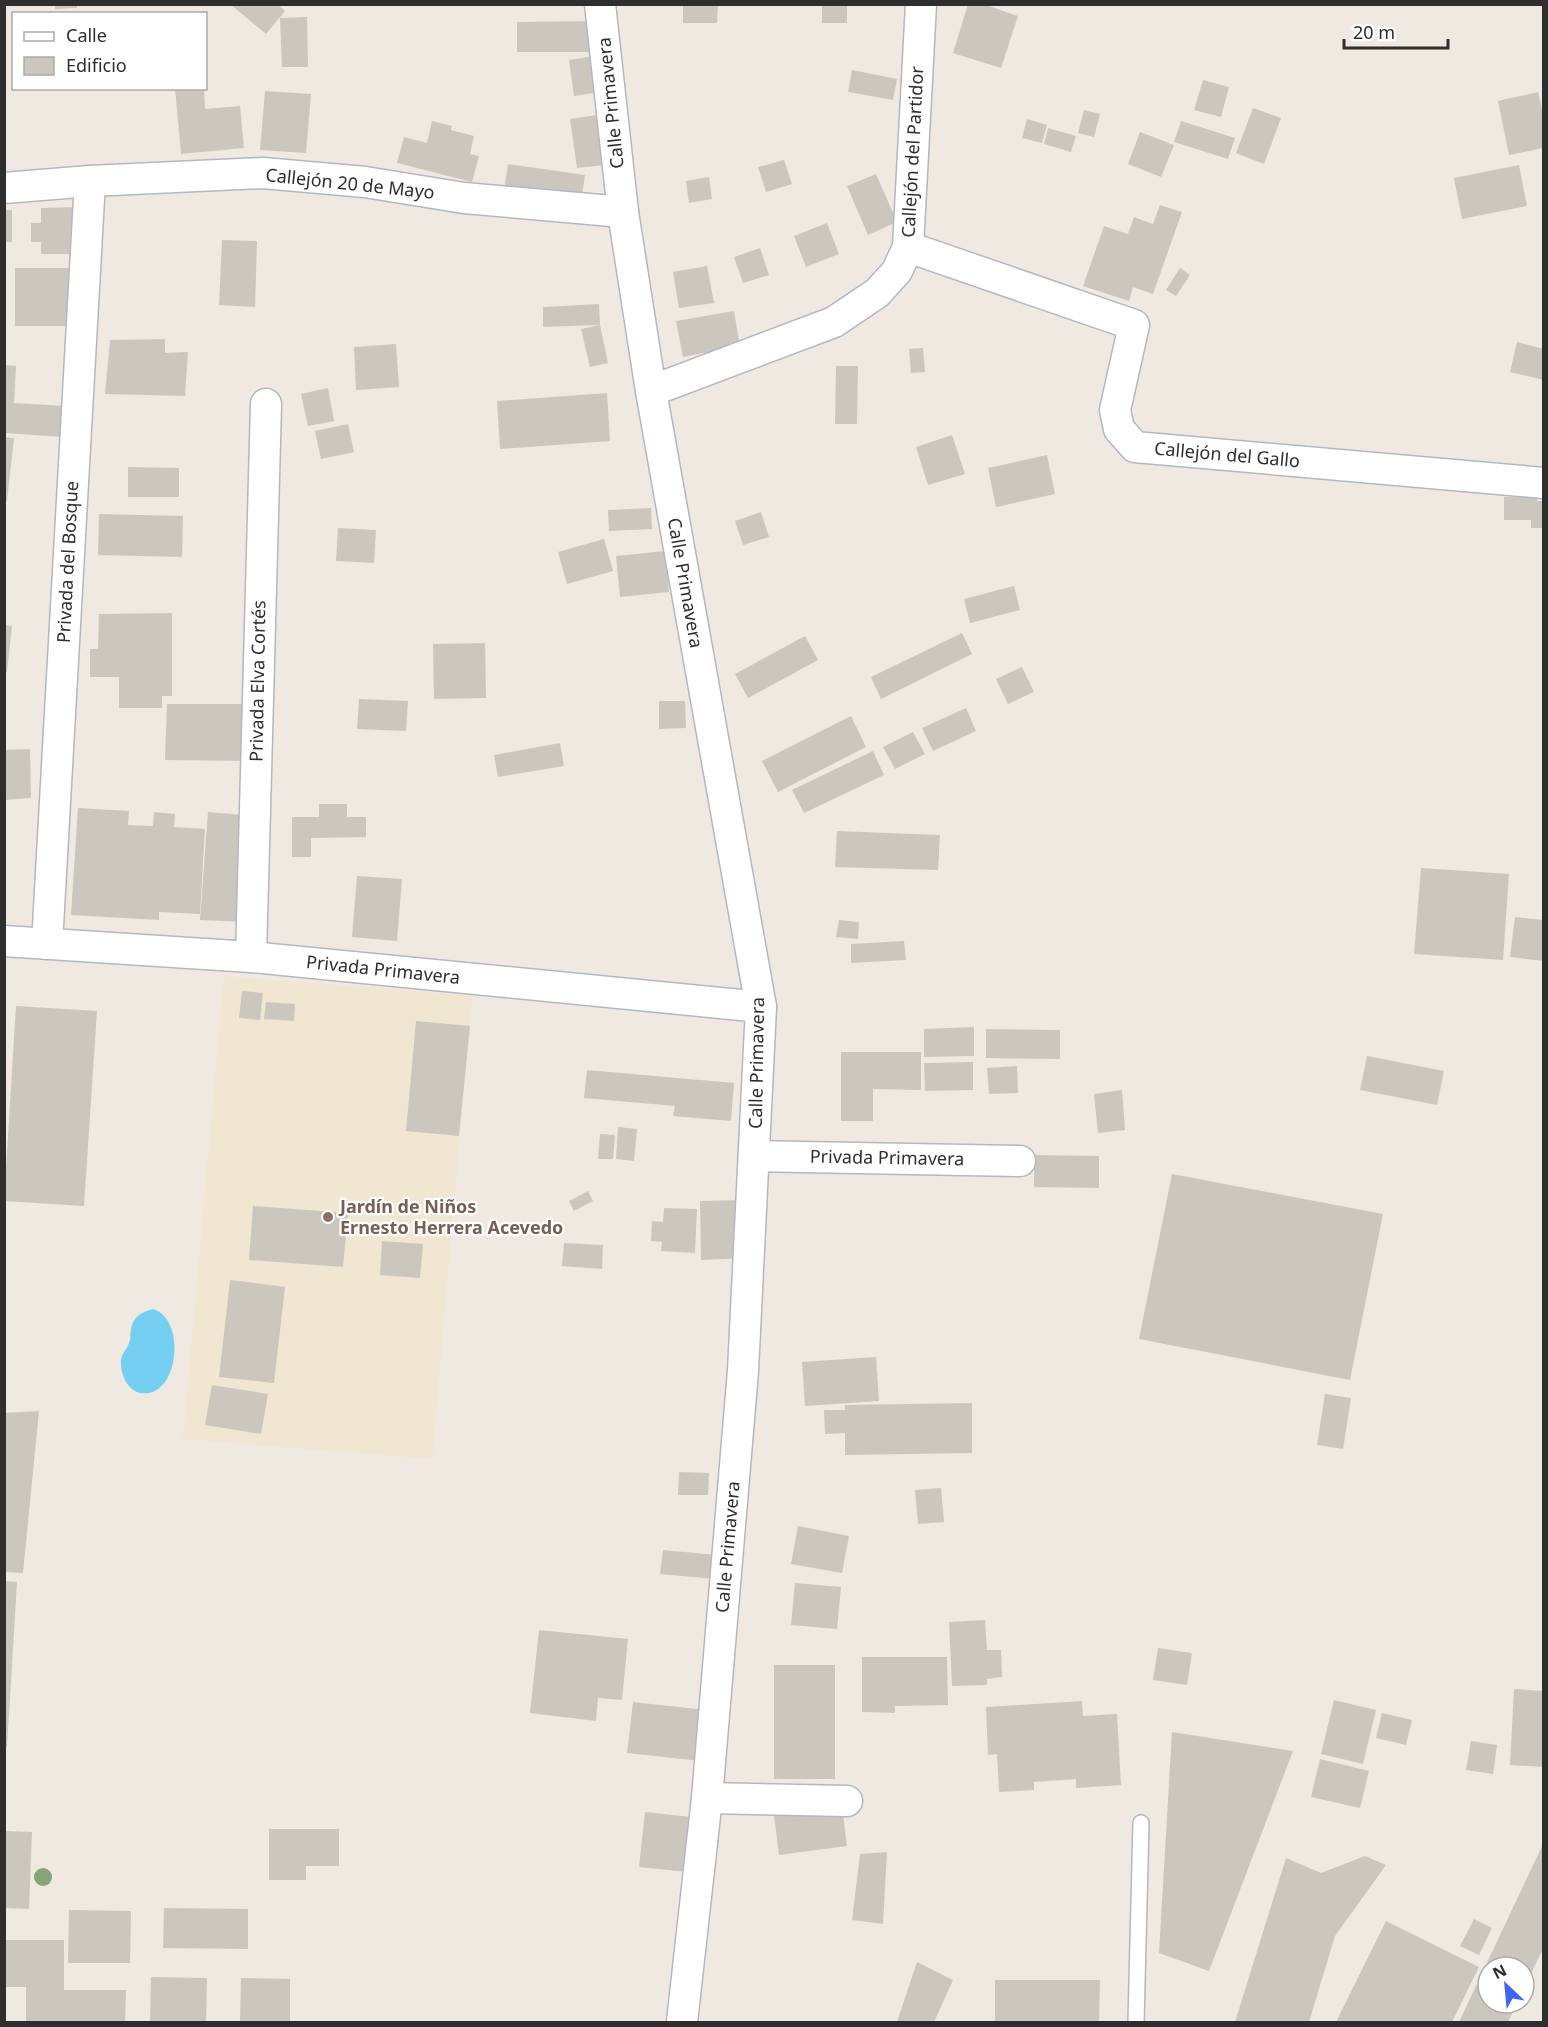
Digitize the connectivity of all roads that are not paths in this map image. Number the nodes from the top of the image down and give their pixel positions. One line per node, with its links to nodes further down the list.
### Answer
1 (600, 4): 5 (street, Calle Primavera)
2 (921, 4): 6 (street, Callejón del Partidor)
3 (90, 181): 4 (street, Callejón 20 de Mayo); 5 (street, Callejón 20 de Mayo); 11 (street, Privada del Bosque)
4 (4, 188)
5 (623, 212): 7 (street, Calle Primavera)
6 (908, 247): 7 (street, Callejón del Partidor); 9 (street, Callejón del Gallo)
7 (651, 391): 13 (street, Calle Primavera)
8 (266, 404): 12 (street, Privada Elva Cortés)
9 (1544, 483)
10 (4, 941): 11 (street, Privada Primavera)
11 (47, 944): 12 (street, Privada Primavera)
12 (251, 957): 13 (street, Privada Primavera)
13 (761, 1006): 14 (street, Calle Primavera)
14 (755, 1156): 15 (street, Privada Primavera); 16 (street, Calle Primavera)
15 (1020, 1161)
16 (707, 1798): 17 (street); 19 (street, Calle Primavera)
17 (847, 1801)
18 (1141, 1823): 20 (lane)
19 (682, 2022)
20 (1136, 2022)

